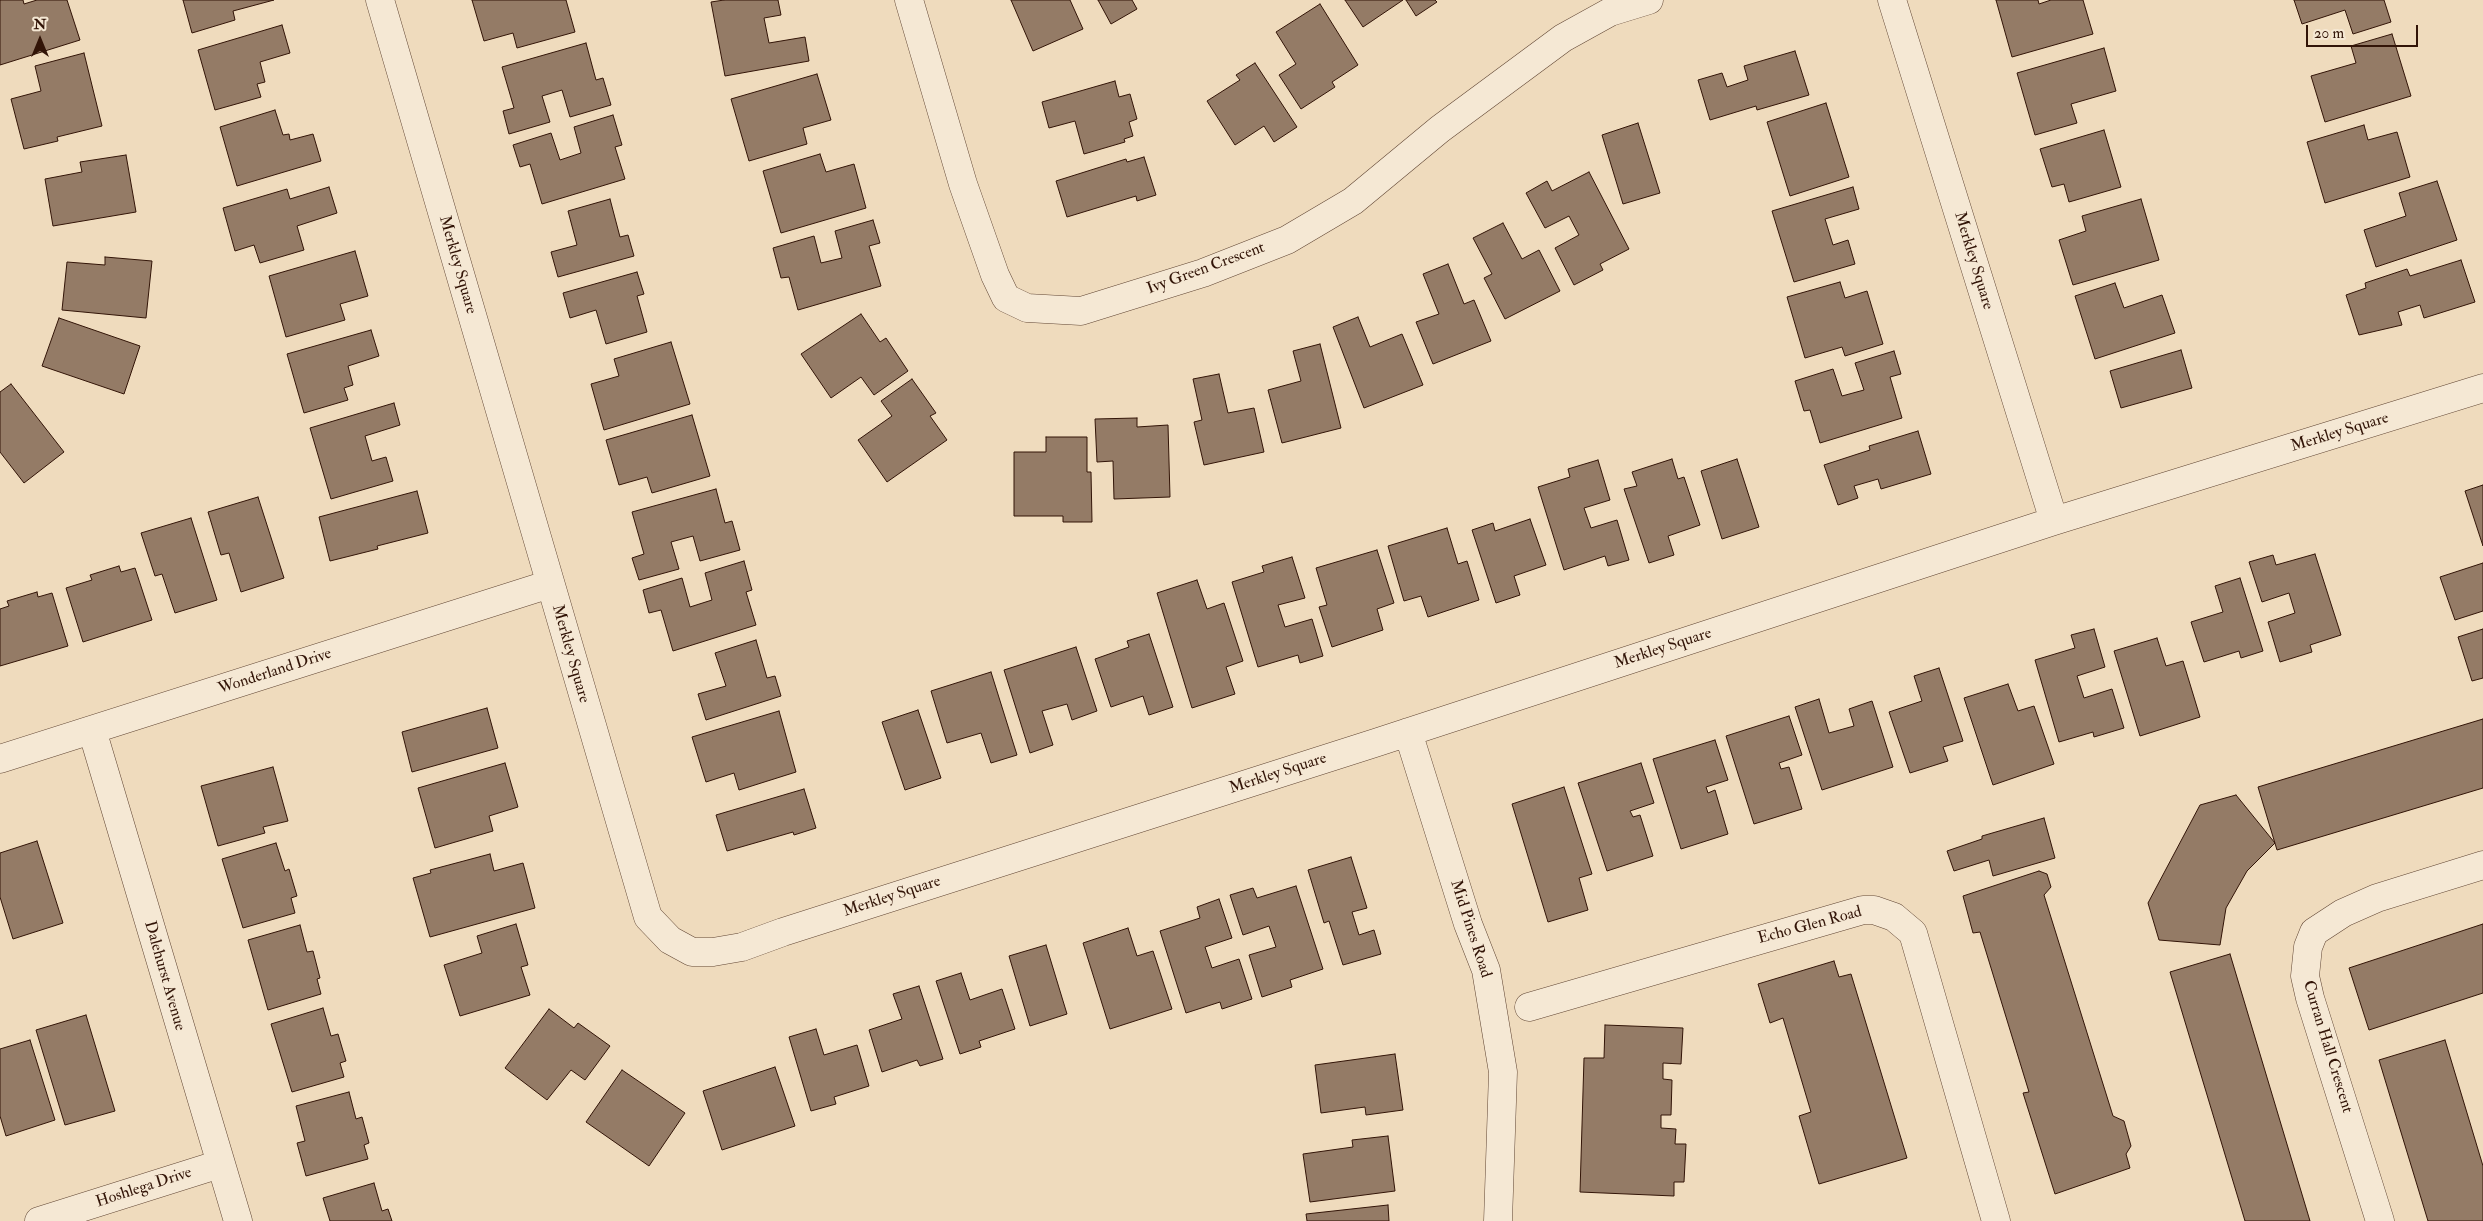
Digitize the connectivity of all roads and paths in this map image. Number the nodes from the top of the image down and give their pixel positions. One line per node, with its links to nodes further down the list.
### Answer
1 (380, 0): 7 (street, Merkley Square)
2 (909, 0): 3 (street, Ivy Green Crescent)
3 (1649, 0)
4 (1892, 0): 6 (street, Merkley Square)
5 (2483, 388): 6 (street, Merkley Square)
6 (2054, 521): 9 (street, Merkley Square)
7 (550, 584): 8 (street, Wonderland Drive); 9 (street, Merkley Square)
8 (92, 730): 10 (street, Wonderland Drive); 13 (street, Dalehurst Avenue)
9 (1408, 732): 16 (street, Mid Pines Road)
10 (0, 759)
11 (2483, 865): 18 (street, Curran Hall Crescent)
12 (1529, 1007): 17 (street, Echo Glen Road)
13 (220, 1164): 14 (street, Hoshlega Drive); 15 (street, Dalehurst Avenue)
14 (39, 1221)
15 (238, 1221)
16 (1498, 1221)
17 (1996, 1221)
18 (2380, 1221)

